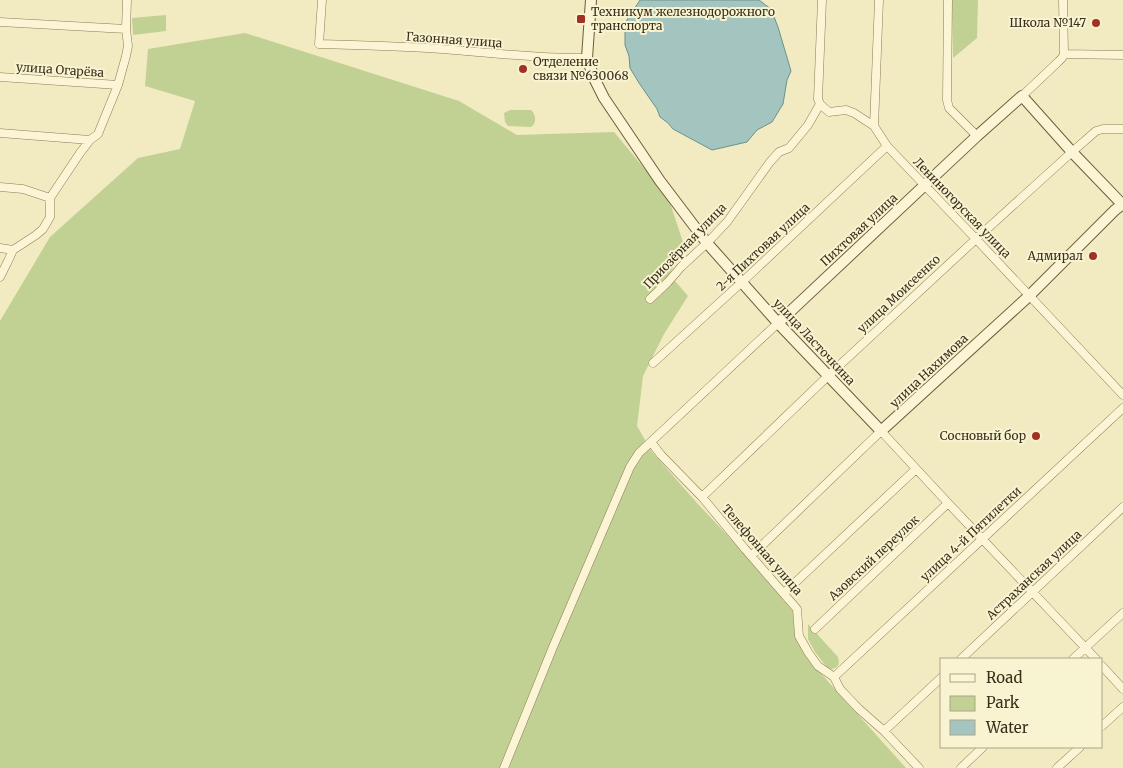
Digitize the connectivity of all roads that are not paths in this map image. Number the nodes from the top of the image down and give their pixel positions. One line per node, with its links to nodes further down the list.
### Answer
1 (127, 0): 9 (street)
2 (322, 0): 12 (street, Газонная улица)
3 (588, 0): 12 (street, улица Ласточкина)
4 (822, 0): 16 (street)
5 (879, 0): 17 (street)
6 (948, 0): 20 (street)
7 (1063, 0): 10 (street)
8 (0, 22): 9 (street)
9 (126, 29): 14 (street)
10 (1064, 54): 11 (street); 15 (street, Пихтовая улица)
11 (1123, 55)
12 (588, 58): 29 (street, улица Ласточкина)
13 (0, 77): 14 (street, улица Огарёва)
14 (118, 86): 21 (street)
15 (1022, 96): 20 (street, Пихтовая улица); 23 (street)
16 (820, 104): 17 (street); 29 (street, Приозёрная улица)
17 (874, 126): 22 (street, Лениногорская улица)
18 (1123, 129): 23 (street, улица Моисеенко)
19 (0, 133): 21 (street)
20 (977, 136): 24 (street, Пихтовая улица)
21 (90, 140): 26 (street)
22 (887, 146): 24 (street, Лениногорская улица); 33 (street, 2-я Пихтовая улица)
23 (1072, 152): 27 (street); 28 (street, улица Моисеенко)
24 (925, 186): 28 (street, Лениногорская улица); 36 (street, Пихтовая улица)
25 (0, 187): 26 (street)
26 (50, 198): 31 (street)
27 (1122, 204): 34 (street, улица Нахимова)
28 (976, 239): 34 (street, Лениногорская улица); 38 (street, улица Моисеенко)
29 (707, 243): 33 (street, улица Ласточкина); 35 (street, Приозёрная улица)
30 (0, 248): 31 (street)
31 (13, 250): 32 (street)
32 (0, 277)
33 (742, 283): 36 (street, улица Ласточкина); 37 (street, 2-я Пихтовая улица)
34 (1029, 296): 39 (street, Лениногорская улица); 41 (street, улица Нахимова)
35 (650, 299)
36 (778, 323): 38 (street, улица Ласточкина); 42 (street, Пихтовая улица)
37 (653, 363)
38 (828, 375): 41 (street, улица Ласточкина); 44 (street, улица Моисеенко)
39 (1123, 395)
40 (1123, 408): 47 (street, улица 4-й Пятилетки)
41 (881, 431): 43 (street, улица Ласточкина); 48 (street, улица Нахимова)
42 (651, 442): 44 (street, Телефонная улица); 66 (street, Пихтовая улица)
43 (916, 469): 45 (street, улица Ласточкина); 49 (street)
44 (702, 497): 48 (street, Телефонная улица)
45 (948, 503): 47 (street, улица Ласточкина); 52 (street, Азовский переулок)
46 (1123, 507): 50 (street, Астраханская улица)
47 (982, 538): 50 (street, улица Ласточкина); 58 (street, улица 4-й Пятилетки)
48 (751, 556): 49 (street, Телефонная улица)
49 (784, 593): 58 (street, Телефонная улица)
50 (1032, 593): 53 (street, улица Ласточкина); 54 (street, Астраханская улица)
51 (1123, 613): 53 (street)
52 (815, 628)
53 (1085, 648): 55 (street); 56 (street, улица Ласточкина)
54 (962, 658)
55 (1074, 658)
56 (1095, 658)
57 (1103, 667): 60 (street)
58 (834, 677): 63 (street, Телефонная улица)
59 (940, 679): 63 (street)
60 (1123, 689)
61 (1123, 707): 62 (street)
62 (1103, 725)
63 (884, 731): 67 (street, Телефонная улица)
64 (981, 748): 68 (street)
65 (1079, 748): 69 (street)
66 (504, 768)
67 (918, 768)
68 (961, 768)
69 (1057, 768)

